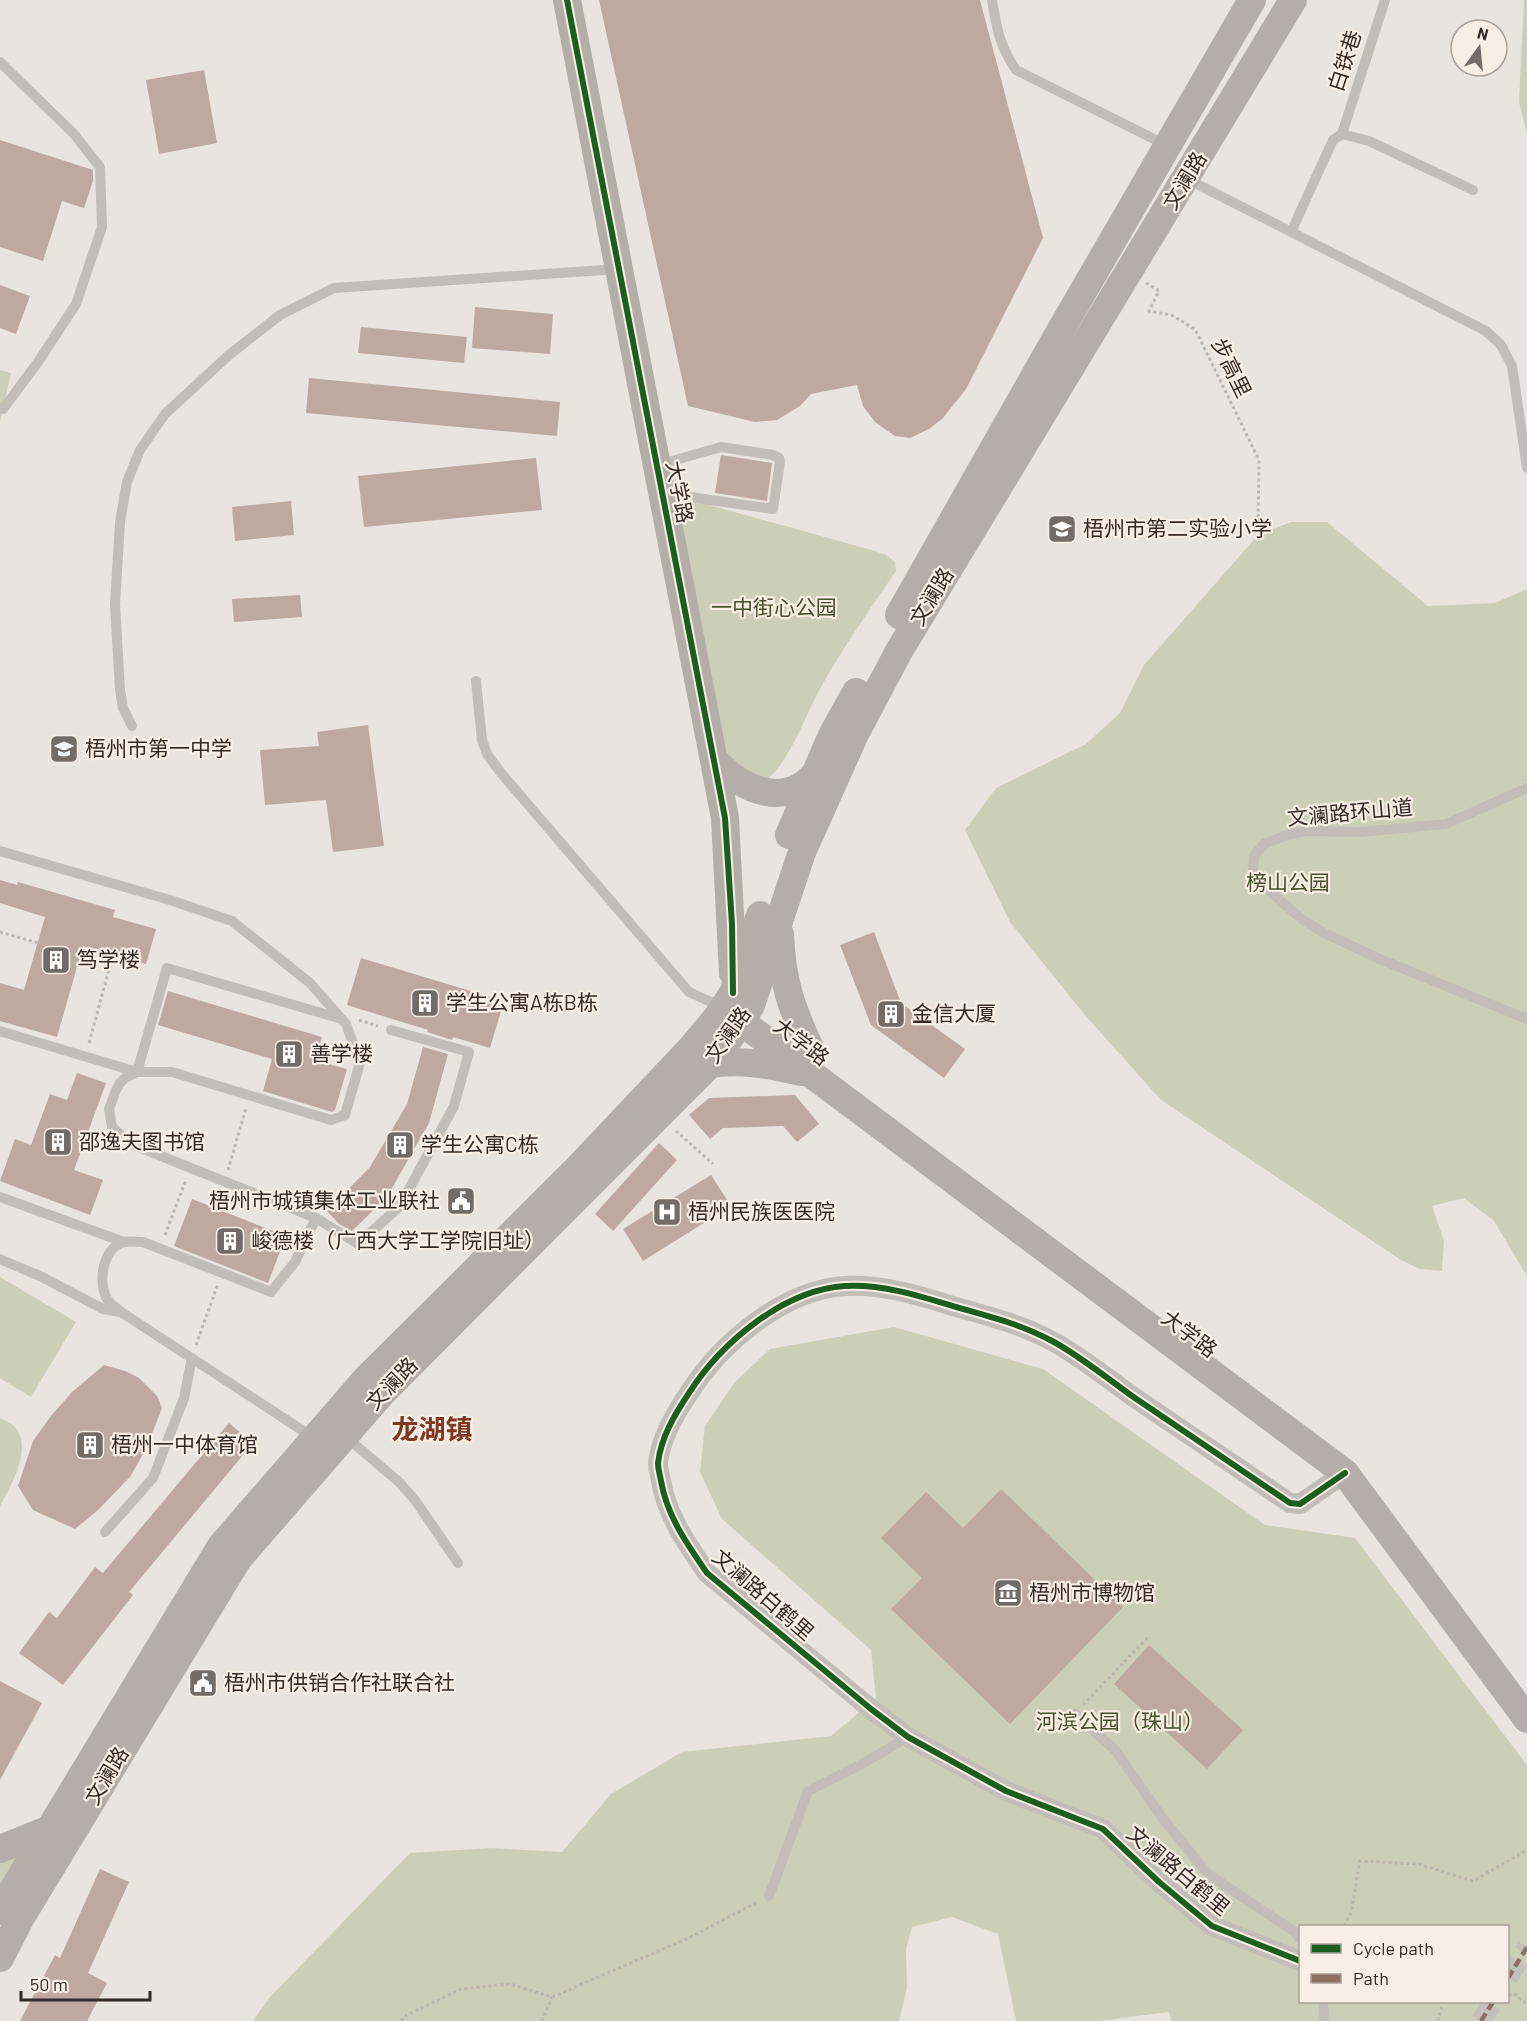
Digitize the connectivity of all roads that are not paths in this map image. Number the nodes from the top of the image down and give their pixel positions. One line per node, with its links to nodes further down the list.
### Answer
1 (567, 0): 12 (main road, 大学路)
2 (992, 0): 8 (lane)
3 (1252, 0): 8 (main road, 文澜路)
4 (1293, 0): 9 (main road, 文澜路)
5 (1385, 0): 7 (lane, 白铁巷)
6 (0, 62): 13 (lane)
7 (1342, 134): 10 (lane); 11 (lane, 白铁巷)
8 (1168, 147): 20 (main road, 文澜路)
9 (1187, 179): 11 (lane); 23 (main road, 文澜路)
10 (1473, 190)
11 (1291, 232): 15 (lane)
12 (620, 269): 14 (main road, 大学路); 18 (lane)
13 (3, 409)
14 (657, 465): 16 (main road, 大学路); 16 (lane)
15 (1527, 468)
16 (664, 498): 19 (main road, 大学路)
17 (476, 681): 24 (lane)
18 (132, 726)
19 (715, 761): 20 (main road); 24 (main road, 大学路)
20 (815, 774): 24 (main road, 文澜路)
21 (1527, 788): 26 (lane, 文澜路环山道)
22 (0, 851): 25 (lane)
23 (779, 918): 24 (main road, 文澜路); 29 (main road)
24 (737, 1007): 29 (main road, 大学路); 30 (main road, 文澜路); 39 (main road, 文澜路)
25 (339, 1016): 31 (lane); 31 (lane)
26 (1527, 1019)
27 (391, 1030): 33 (lane)
28 (0, 1031): 31 (lane)
29 (811, 1062): 30 (main road); 40 (main road, 大学路); 43 (main road, 大学路)
30 (710, 1064): 38 (main road, 文澜路)
31 (137, 1072): 33 (lane)
32 (0, 1197): 34 (lane)
33 (315, 1218): 34 (lane)
34 (124, 1242): 36 (lane)
35 (0, 1260): 36 (lane)
36 (121, 1312): 37 (lane)
37 (192, 1358): 39 (lane); 41 (lane)
38 (345, 1436): 42 (lane); 50 (main road, 文澜路)
39 (314, 1438): 47 (main road, 文澜路)
40 (1345, 1473): 45 (main road, 大学路); 46 (street, 文澜路白鹤里)
41 (105, 1532)
42 (458, 1563)
43 (1527, 1692)
44 (1075, 1714): 51 (lane, 文澜路白鹤里)
45 (1527, 1719)
46 (908, 1737): 49 (lane); 52 (street, 文澜路白鹤里)
47 (50, 1828): 48 (main road); 50 (main road, 文澜路)
48 (0, 1849)
49 (769, 1896)
50 (5, 1924)
51 (1299, 1938)
52 (1299, 1961)
53 (1323, 2003): 54 (lane)
54 (1324, 2021)

